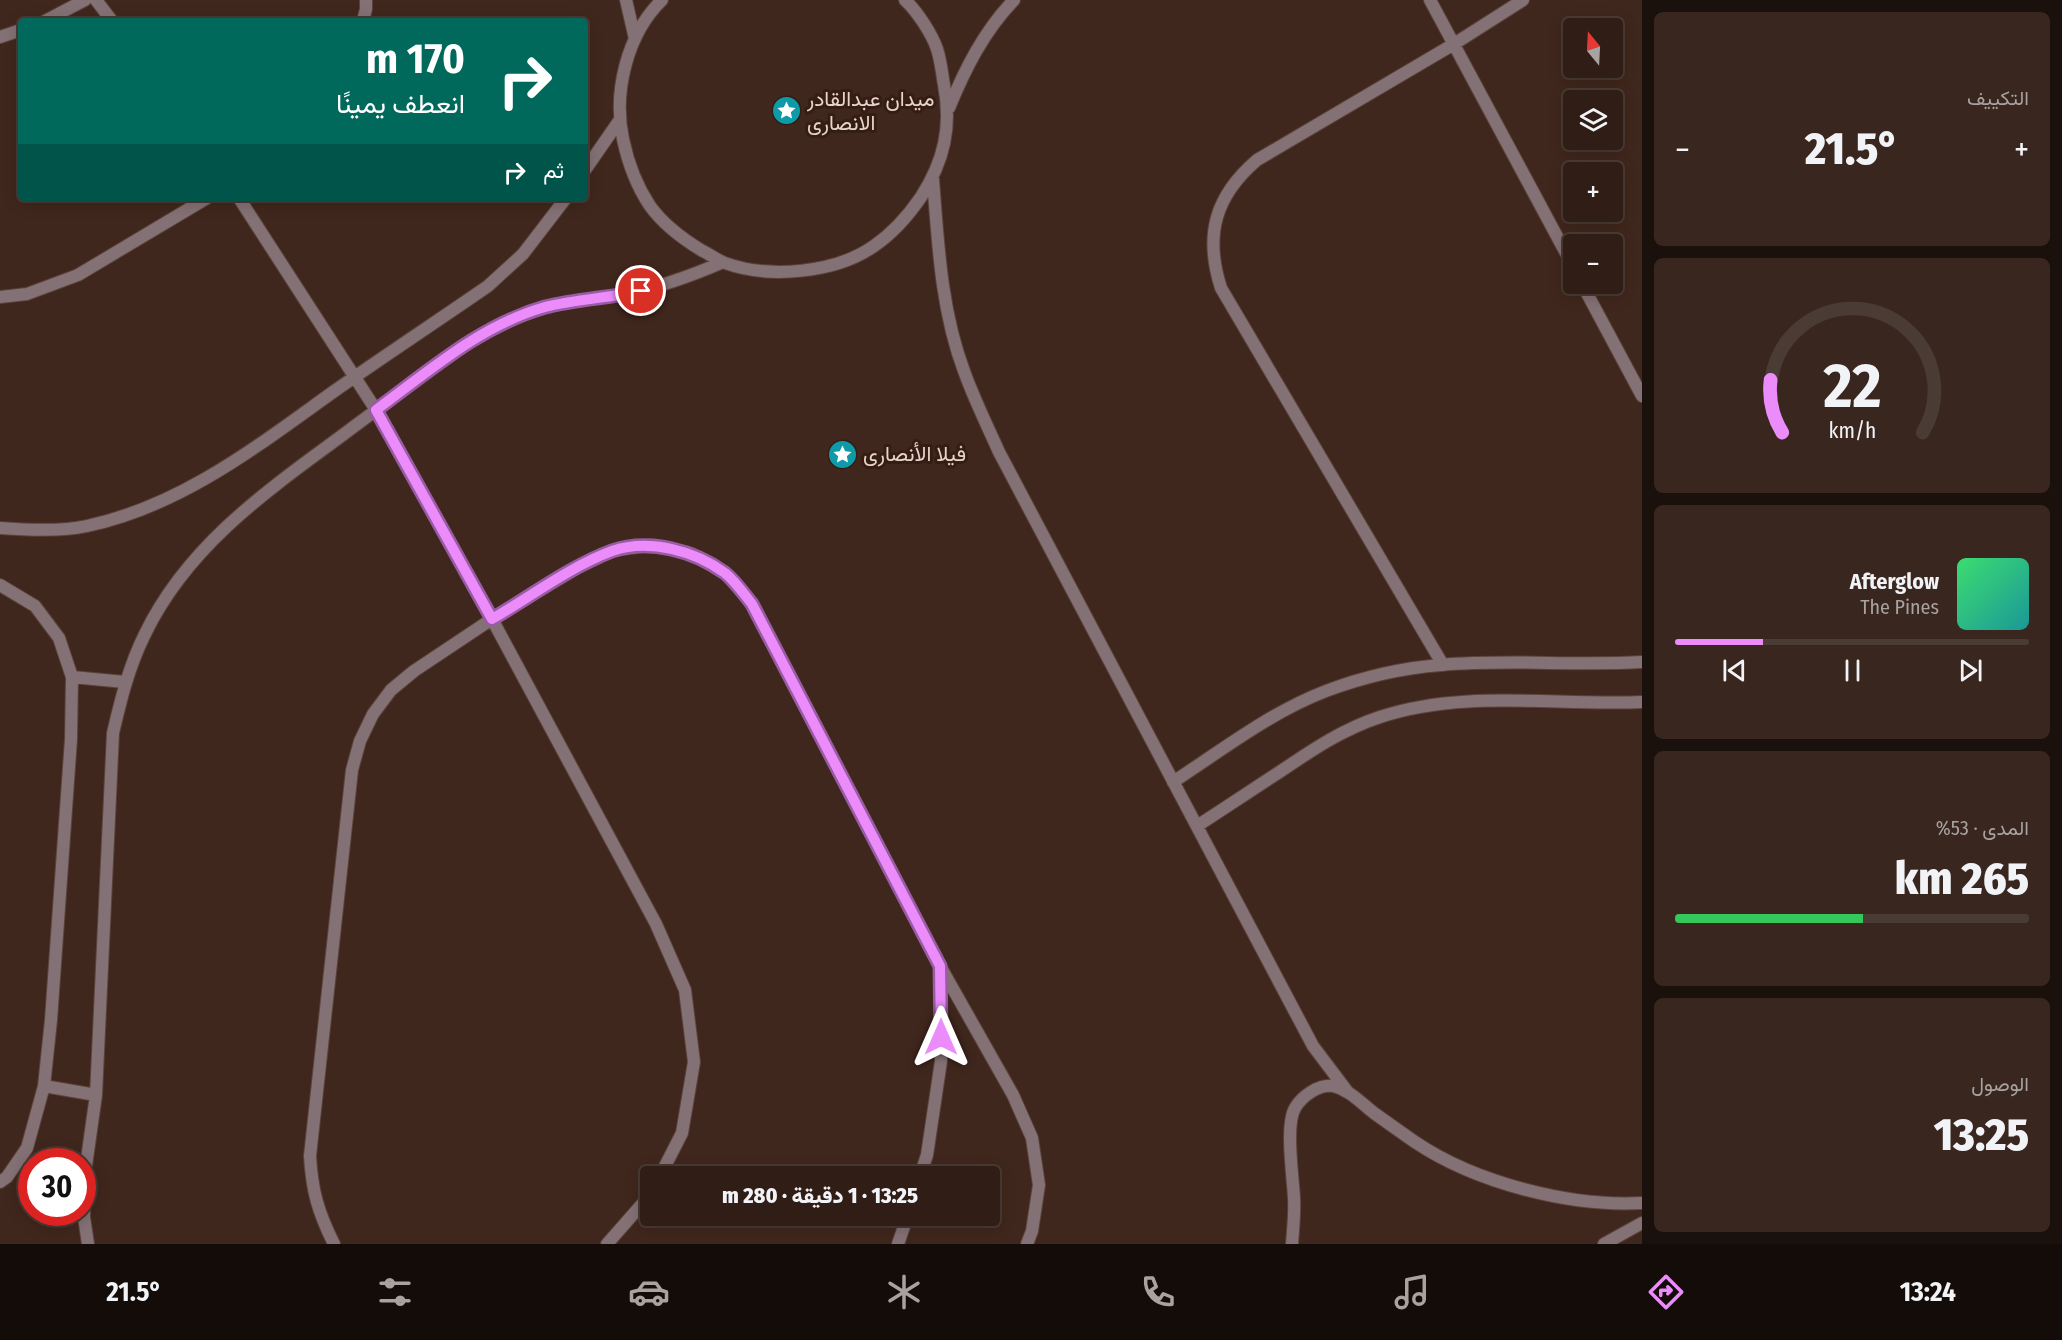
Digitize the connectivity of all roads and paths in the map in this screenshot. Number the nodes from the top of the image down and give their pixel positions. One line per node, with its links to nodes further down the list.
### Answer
1 (85, 0): 10 (street)
2 (96, 0): 11 (street)
3 (366, 0): 12 (street)
4 (626, 0): 15 (street)
5 (662, 0): 15 (street)
6 (905, 0): 17 (street)
7 (1014, 0): 17 (street)
8 (1430, 0): 16 (street)
9 (1523, 0): 16 (street)
10 (51, 18)
11 (110, 18)
12 (364, 18)
13 (18, 31): 14 (street)
14 (0, 37)
15 (635, 39): 18 (street)
16 (1454, 44): 24 (street); 35 (street)
17 (949, 110): 20 (street)
18 (619, 121): 19 (street); 25 (street)
19 (588, 167)
20 (933, 179): 25 (street); 39 (street)
21 (202, 201): 27 (street)
22 (241, 201): 28 (street)
23 (564, 201): 28 (street)
24 (1563, 247)
25 (723, 262): 30 (street)
26 (1587, 294): 29 (street)
27 (0, 297)
28 (355, 377): 30 (street); 31 (street)
29 (1642, 396)
30 (376, 410): 33 (street); 37 (street)
31 (0, 528)
32 (0, 585): 36 (street)
33 (492, 619): 41 (street); 45 (street); 53 (street)
34 (1642, 662): 35 (street)
35 (1443, 665): 39 (street)
36 (72, 677): 37 (street); 42 (street)
37 (125, 682): 44 (street)
38 (1642, 702): 40 (street)
39 (1173, 782): 40 (street)
40 (1197, 826): 43 (street)
41 (940, 966): 46 (street); 56 (street)
42 (44, 1086): 44 (street); 47 (street)
43 (1347, 1091): 48 (street); 57 (street)
44 (96, 1095): 52 (street)
45 (665, 1166)
46 (923, 1166)
47 (0, 1182)
48 (1642, 1203)
49 (640, 1206): 54 (street)
50 (1642, 1223): 58 (street)
51 (904, 1226): 55 (street)
52 (88, 1244)
53 (334, 1244)
54 (607, 1244)
55 (898, 1244)
56 (1027, 1244)
57 (1292, 1244)
58 (1604, 1244)

